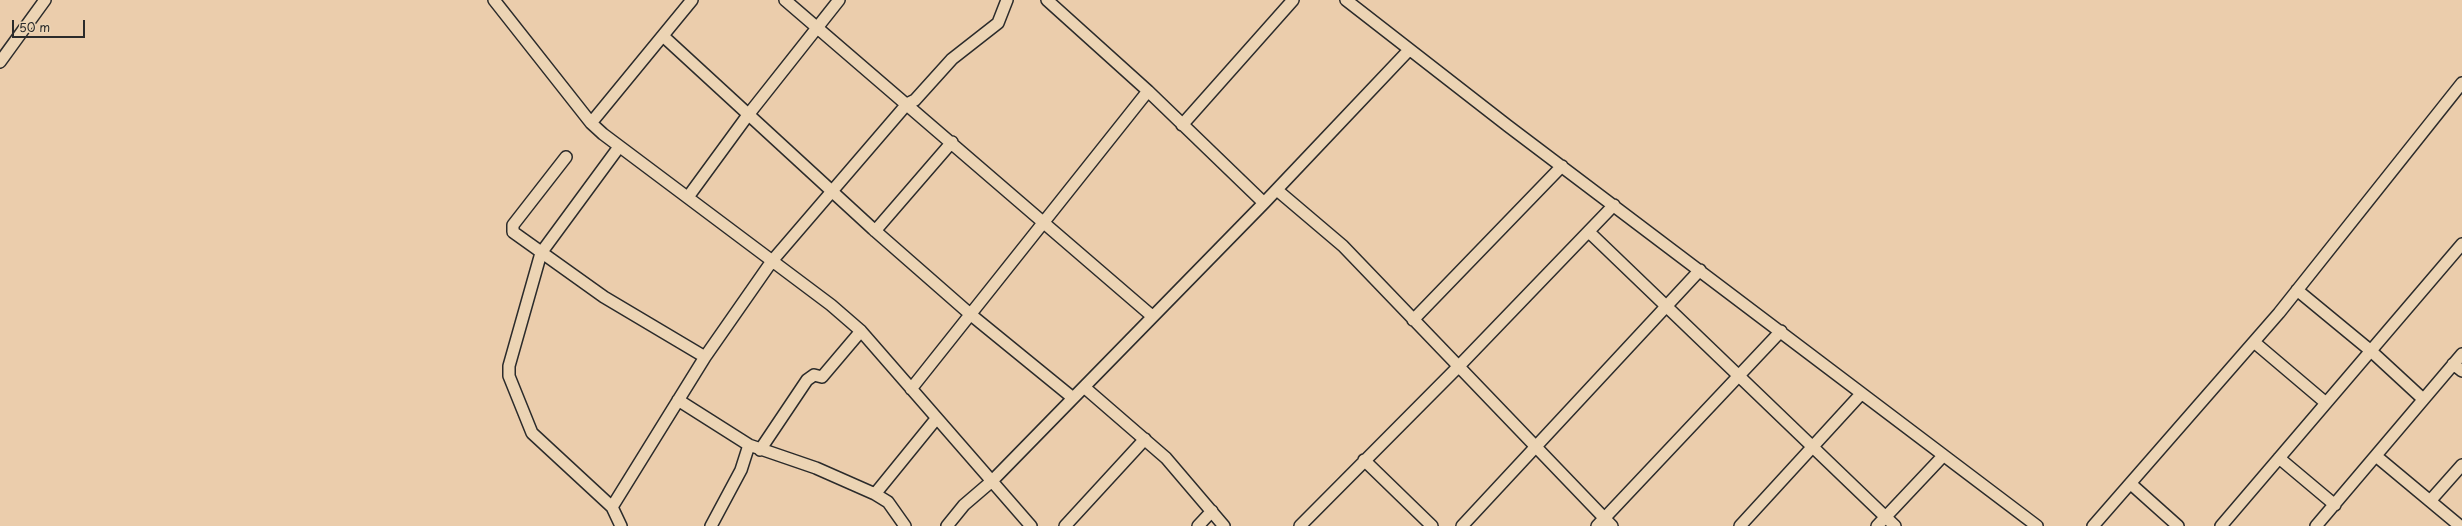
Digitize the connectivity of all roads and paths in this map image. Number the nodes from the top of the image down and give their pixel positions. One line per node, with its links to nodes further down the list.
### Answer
1 (45, 0): 13 (street)
2 (494, 0): 18 (street)
3 (692, 0): 11 (street)
4 (785, 0): 10 (street)
5 (839, 0): 10 (street)
6 (1007, 0): 16 (street)
7 (1047, 0): 15 (street)
8 (1293, 0): 19 (street)
9 (1346, 0): 12 (street)
10 (817, 27): 16 (street); 17 (street)
11 (663, 36): 17 (street); 18 (street)
12 (1409, 50): 23 (street); 24 (street)
13 (0, 62)
14 (2462, 83): 36 (street)
15 (1148, 91): 19 (street); 29 (street)
16 (907, 104): 20 (street); 25 (street)
17 (748, 115): 25 (street); 26 (street)
18 (591, 123): 21 (street)
19 (1182, 125): 27 (street)
20 (952, 142): 29 (street); 30 (street)
21 (619, 147): 26 (street); 33 (street)
22 (566, 157): 33 (street)
23 (1562, 166): 28 (street); 40 (street)
24 (1277, 190): 27 (street); 40 (street)
25 (831, 191): 30 (street); 34 (street)
26 (688, 197): 34 (street)
27 (1264, 204): 39 (street)
28 (1614, 205): 31 (street); 35 (street)
29 (1044, 221): 38 (street); 39 (street)
30 (875, 231): 38 (street)
31 (1589, 232): 37 (street); 48 (street)
32 (2462, 244): 44 (street)
33 (541, 253): 46 (street); 74 (street)
34 (772, 261): 42 (street); 46 (street)
35 (1700, 270): 37 (street); 41 (street)
36 (2297, 290): 43 (street); 44 (street)
37 (1667, 305): 50 (street); 62 (street)
38 (970, 314): 52 (street); 54 (street)
39 (1152, 316): 51 (street)
40 (1413, 320): 48 (street)
41 (1781, 330): 50 (street); 53 (street)
42 (861, 331): 52 (street); 63 (street)
43 (2254, 342): 57 (street); 70 (street)
44 (2371, 351): 55 (street); 57 (street)
45 (2462, 354): 47 (street)
46 (705, 357): 56 (street)
47 (2453, 364): 49 (street); 55 (street)
48 (1459, 366): 62 (street); 67 (street)
49 (2462, 371)
50 (1740, 375): 61 (street); 77 (street)
51 (1084, 387): 54 (street); 59 (street)
52 (911, 389): 58 (street)
53 (1861, 394): 61 (street); 64 (street)
54 (1073, 398): 69 (street)
55 (2423, 399): 65 (street)
56 (678, 400): 60 (street); 74 (street)
57 (2326, 403): 66 (street)
58 (936, 419): 69 (street); 71 (street)
59 (1144, 439): 75 (street); 83 (street)
60 (749, 446): 63 (street); 79 (street)
61 (1813, 447): 76 (street); 89 (street)
62 (1536, 448): 77 (street); 88 (street)
63 (760, 450): 71 (street)
64 (1943, 456): 76 (street); 92 (street)
65 (2376, 456): 72 (street); 73 (street)
66 (2279, 458): 73 (street); 95 (street)
67 (1364, 460): 86 (street); 87 (street)
68 (2462, 464): 72 (street)
69 (992, 481): 81 (street); 82 (street)
70 (2131, 484): 93 (street); 94 (street)
71 (875, 494): 80 (street)
72 (2430, 501): 97 (street)
73 (2335, 505): 96 (street)
74 (612, 507): 78 (street)
75 (1212, 511): 84 (street); 85 (street)
76 (1886, 517): 90 (street); 91 (street)
77 (1604, 523)
78 (621, 526)
79 (711, 526)
80 (905, 526)
81 (947, 526)
82 (1031, 526)
83 (1065, 526)
84 (1198, 526)
85 (1224, 526)
86 (1300, 526)
87 (1432, 526)
88 (1462, 526)
89 (1740, 526)
90 (1877, 526)
91 (1895, 526)
92 (2037, 526)
93 (2093, 526)
94 (2178, 526)
95 (2221, 526)
96 (2316, 526)
97 (2460, 526)

